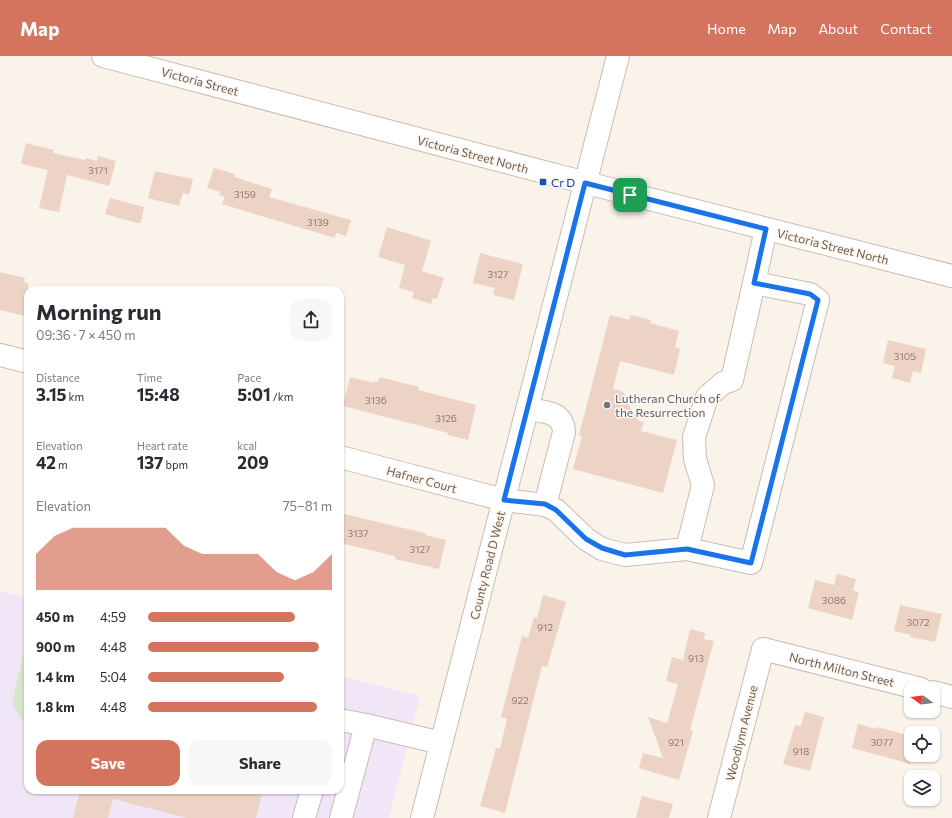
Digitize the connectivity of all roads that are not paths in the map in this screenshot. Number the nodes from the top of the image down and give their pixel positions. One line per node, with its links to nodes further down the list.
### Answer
1 (103, 56): 3 (street, Victoria Street)
2 (618, 56): 4 (street, County Road D West)
3 (296, 107): 4 (street, Victoria Street North)
4 (585, 183): 5 (street, Victoria Street North); 10 (street, County Road D West)
5 (766, 229): 6 (street, Victoria Street North); 7 (street)
6 (952, 276)
7 (754, 283): 14 (street); 14 (street)
8 (0, 355): 9 (street)
9 (24, 361)
10 (527, 409): 12 (street, County Road D West); 13 (street)
11 (344, 458): 12 (street, Hafner Court)
12 (504, 500): 13 (street, Hafner Court); 21 (street, County Road D West)
13 (545, 504): 14 (street)
14 (687, 549)
15 (763, 649): 16 (street, North Milton Street); 26 (street, Woodlynn Avenue)
16 (904, 685)
17 (940, 694): 18 (street)
18 (952, 697)
19 (344, 721): 20 (street)
20 (366, 725): 21 (street); 24 (street)
21 (441, 743): 25 (street, County Road D West)
22 (311, 794): 23 (street)
23 (304, 818)
24 (341, 818)
25 (422, 818)
26 (719, 818)

